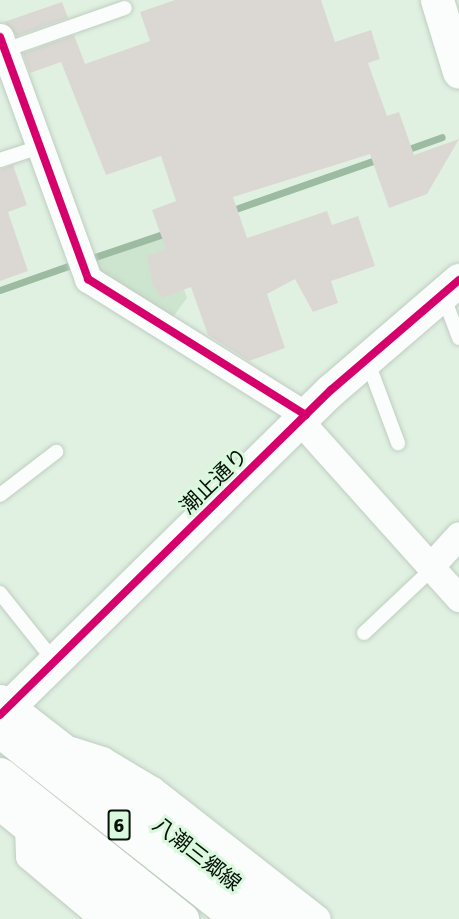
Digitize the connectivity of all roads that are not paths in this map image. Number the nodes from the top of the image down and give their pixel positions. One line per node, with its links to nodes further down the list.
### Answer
1 (437, 0): 4 (main road)
2 (125, 8): 3 (lane)
3 (1, 46): 5 (street)
4 (459, 72)
5 (38, 148): 6 (lane); 10 (street)
6 (0, 160)
7 (451, 286): 8 (lane); 9 (main road, 潮止通り)
8 (459, 338)
9 (366, 357): 10 (main road, 潮止通り); 11 (lane)
10 (303, 418): 15 (street); 19 (main road, 潮止通り)
11 (398, 443)
12 (56, 452): 13 (lane)
13 (0, 495)
14 (459, 535): 15 (street)
15 (431, 568): 17 (street); 18 (lane)
16 (0, 593): 19 (lane)
17 (459, 598)
18 (364, 633)
19 (56, 662): 20 (main road, 潮止通り)
20 (2, 714): 21 (main road, 八潮三郷線); 28 (main road, 6)
21 (59, 747): 29 (main road, 八潮三郷線); 30 (street)
22 (0, 774): 27 (main road, 6)
23 (0, 803): 24 (main road)
24 (28, 826): 25 (street); 26 (main road)
25 (104, 919)
26 (142, 919)
27 (182, 919)
28 (238, 919)
29 (281, 919)
30 (316, 919)

